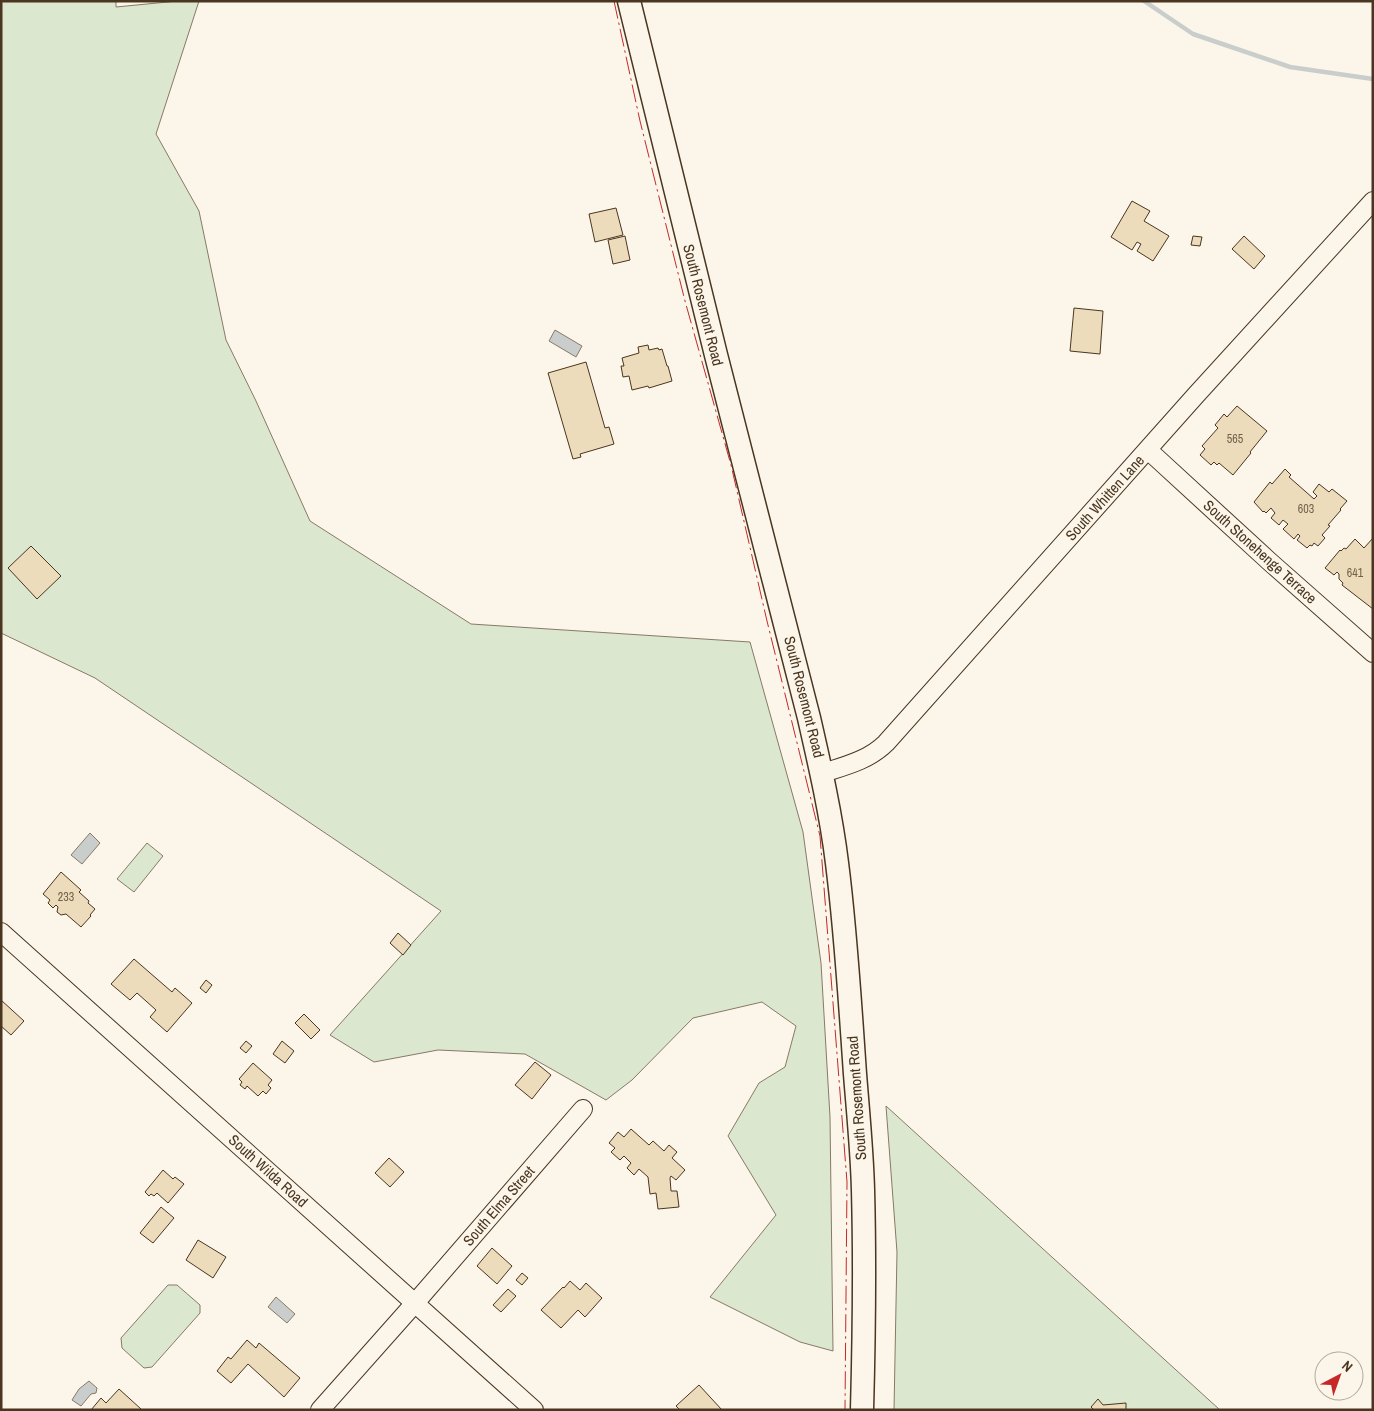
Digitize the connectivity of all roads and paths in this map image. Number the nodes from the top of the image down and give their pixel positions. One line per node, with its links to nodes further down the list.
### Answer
1 (629, 1): 5 (main road, South Rosemont Road)
2 (1373, 201): 3 (street, South Whitten Lane)
3 (1148, 450): 4 (street, South Stonehenge Terrace); 5 (street, South Whitten Lane)
4 (1373, 653)
5 (822, 773): 11 (main road, South Rosemont Road)
6 (1, 932): 8 (street, South Wilda Road)
7 (583, 1109): 8 (street, South Elma Street)
8 (415, 1303): 9 (street, South Elma Street); 10 (street, South Wilda Road)
9 (320, 1410)
10 (534, 1410)
11 (862, 1410)

